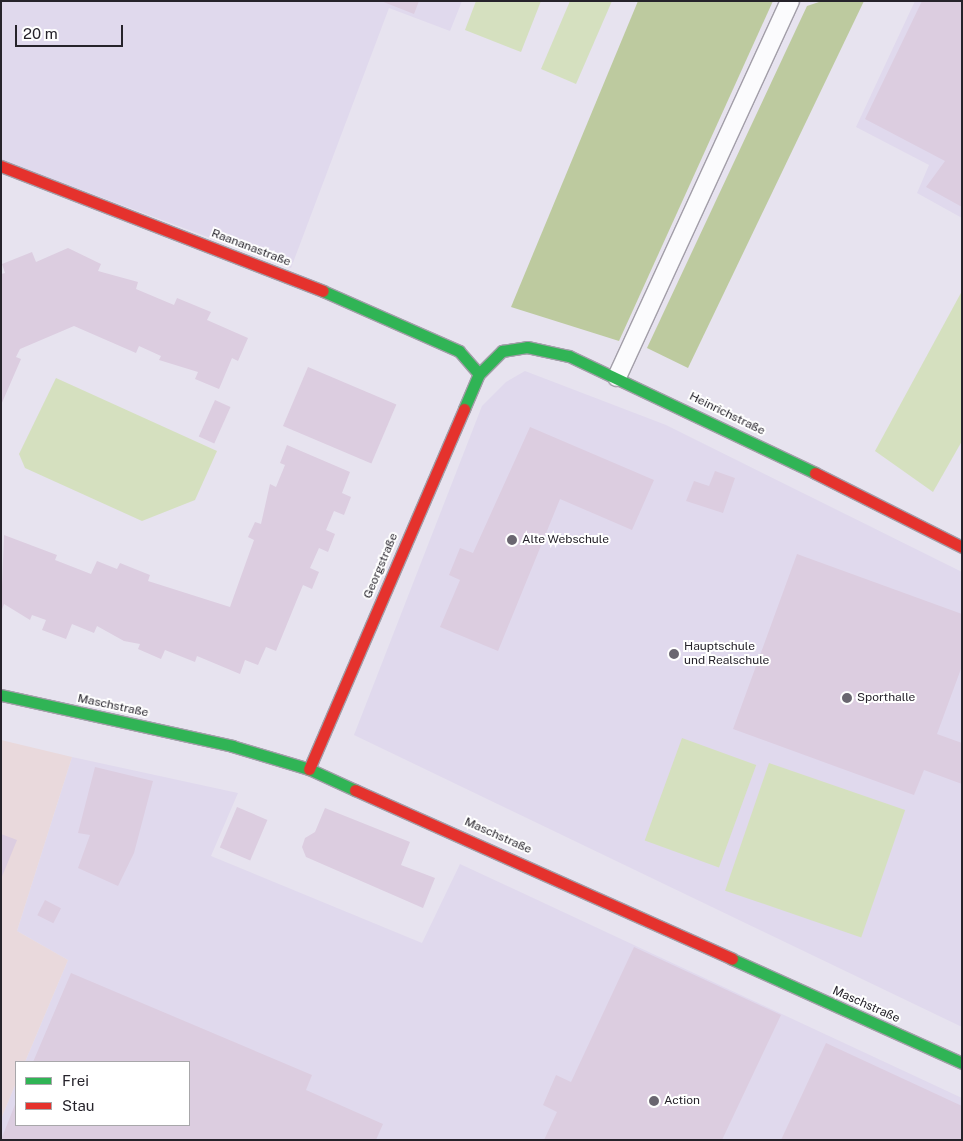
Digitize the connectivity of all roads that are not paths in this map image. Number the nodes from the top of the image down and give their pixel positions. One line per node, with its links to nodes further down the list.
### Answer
1 (790, 1): 4 (lane)
2 (1, 166): 3 (street, Raananastraße)
3 (479, 374): 4 (street, Heinrichstraße); 7 (street, Georgstraße)
4 (617, 377): 5 (street, Heinrichstraße)
5 (962, 548)
6 (1, 695): 7 (street, Maschstraße)
7 (309, 769): 8 (street, Maschstraße)
8 (962, 1064)

